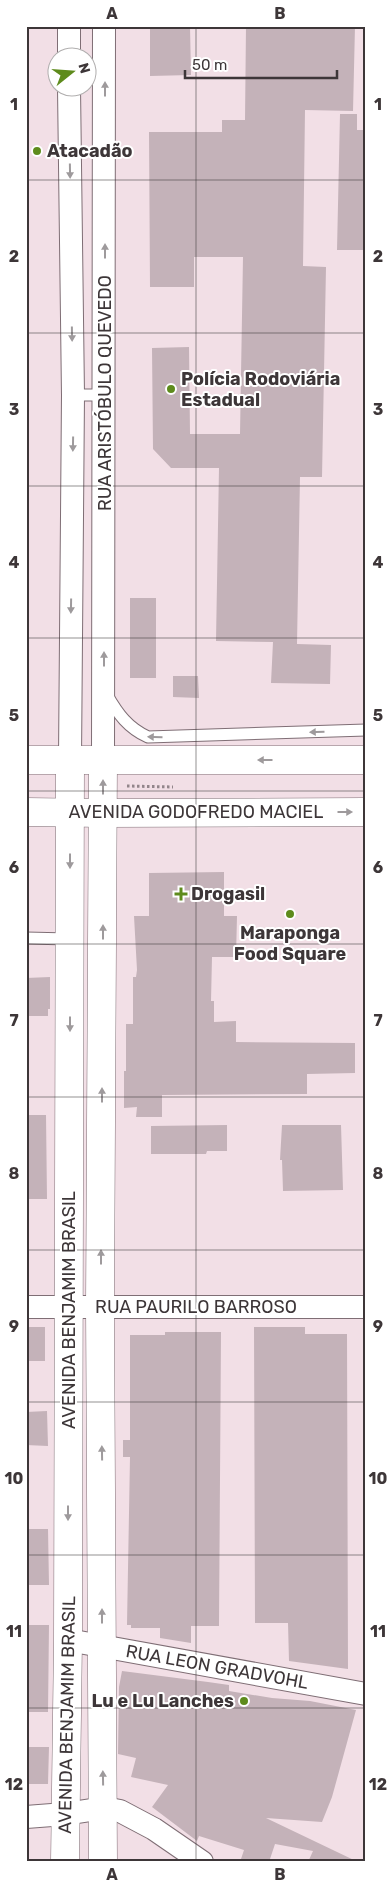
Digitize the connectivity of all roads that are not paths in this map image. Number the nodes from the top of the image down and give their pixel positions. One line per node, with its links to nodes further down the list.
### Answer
1 (69, 26): 3 (street)
2 (104, 26): 5 (street, RUA ARISTÓBULO QUEVEDO, one-way to 2)
3 (69, 48)
4 (69, 98): 6 (street, RUA ARISTÓBULO QUEVEDO, one-way to 6)
5 (104, 394): 6 (lane); 7 (street, RUA ARISTÓBULO QUEVEDO, one-way to 5)
6 (73, 395): 9 (street, RUA ARISTÓBULO QUEVEDO, one-way to 9)
7 (104, 689): 8 (lane, one-way to 7); 11 (street, RUA ARISTÓBULO QUEVEDO)
8 (366, 730)
9 (70, 759): 10 (main road); 11 (main road); 14 (main road, AVENIDA BENJAMIM BRASIL)
10 (26, 760)
11 (104, 760): 12 (main road, one-way to 11); 16 (main road, AVENIDA BENJAMIM BRASIL, one-way to 11)
12 (366, 760)
13 (26, 812): 14 (main road, AVENIDA GODOFREDO MACIEL)
14 (70, 812): 16 (main road, AVENIDA GODOFREDO MACIEL); 18 (main road, AVENIDA BENJAMIM BRASIL, one-way to 18)
15 (366, 812): 16 (main road, AVENIDA GODOFREDO MACIEL, one-way to 15)
16 (104, 813): 20 (main road, AVENIDA BENJAMIM BRASIL, one-way to 16)
17 (26, 938): 18 (lane)
18 (70, 939): 19 (main road, AVENIDA BENJAMIM BRASIL, one-way to 19)
19 (69, 1306): 20 (street, RUA PAURILO BARROSO); 21 (street, RUA PAURILO BARROSO); 23 (main road, AVENIDA BENJAMIM BRASIL, one-way to 23)
20 (100, 1306): 22 (street, RUA PAURILO BARROSO); 24 (main road, AVENIDA BENJAMIM BRASIL, one-way to 20)
21 (26, 1307)
22 (366, 1307)
23 (68, 1640): 24 (street, RUA LEON GRADVOHL); 27 (main road, AVENIDA BENJAMIM BRASIL)
24 (102, 1646): 25 (street, RUA LEON GRADVOHL); 26 (main road, AVENIDA BENJAMIM BRASIL, one-way to 24)
25 (366, 1694)
26 (104, 1808): 27 (street); 30 (main road, AVENIDA BENJAMIM BRASIL); 31 (street)
27 (65, 1814): 28 (street); 29 (main road, AVENIDA BENJAMIM BRASIL)
28 (26, 1817)
29 (65, 1862)
30 (103, 1862)
31 (202, 1862)

